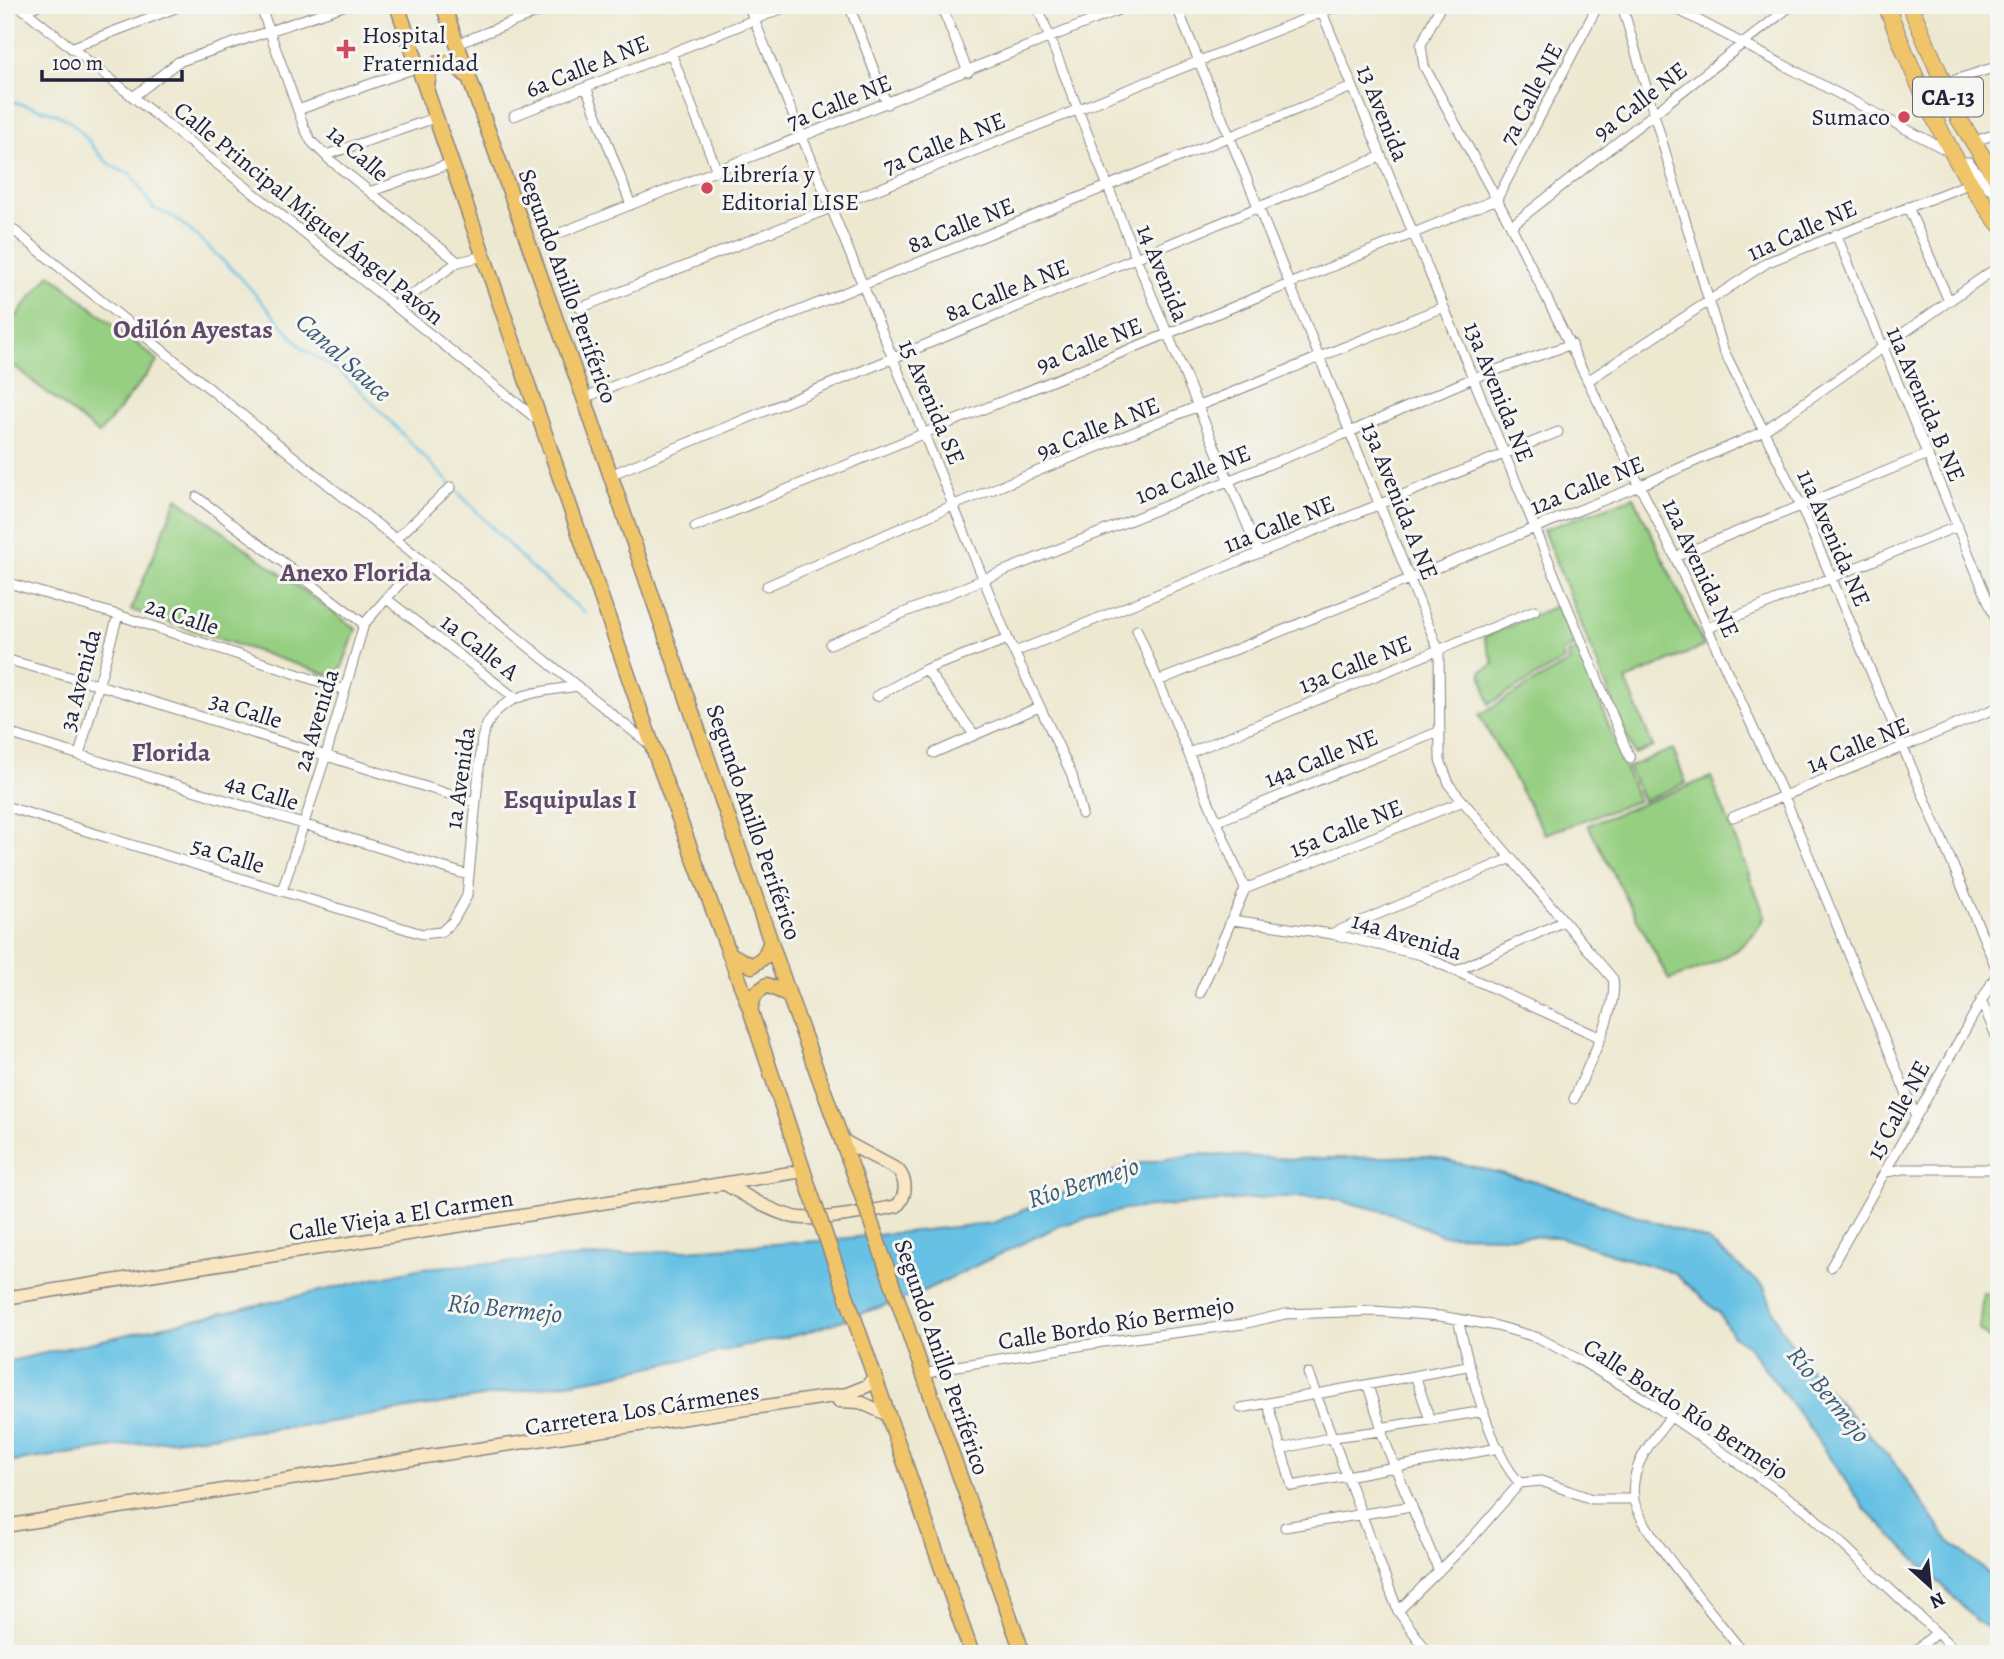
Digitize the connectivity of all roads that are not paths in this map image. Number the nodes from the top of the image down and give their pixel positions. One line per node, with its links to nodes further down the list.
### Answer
1 (38, 5): 23 (street)
2 (183, 5): 30 (street)
3 (260, 5): 26 (street, 1a Calle)
4 (346, 5): 26 (street)
5 (397, 5): 34 (main road)
6 (443, 5): 28 (main road, Segundo Anillo Periférico)
7 (556, 5): 28 (street)
8 (748, 5): 25 (street, 15 Avenida SE)
9 (791, 5): 25 (street, 6a Calle A NE)
10 (849, 5): 42 (street)
11 (942, 5): 35 (street)
12 (1037, 5): 27 (street, 14 Avenida)
13 (1131, 5): 27 (street, 7a Calle NE)
14 (1176, 5): 32 (street, 13a Avenida A NE)
15 (1340, 5): 24 (street, 7a Calle A NE)
16 (1441, 5): 62 (street, 12a Avenida NE)
17 (1598, 5): 62 (street, 7a Calle NE)
18 (1622, 5): 45 (street, 11a Avenida NE)
19 (1669, 5): 29 (street)
20 (1791, 5): 29 (street, 9a Calle NE)
21 (1886, 5): 54 (highway, CA-13)
22 (1910, 5): 37 (highway, CA-13)
23 (21, 8): 30 (street, Calle Principal Miguel Ángel Pavón)
24 (1320, 9): 32 (street, 7a Calle A NE); 39 (street, 13 Avenida)
25 (754, 20): 31 (street, 6a Calle A NE); 50 (street, 15 Avenida SE)
26 (270, 32): 41 (street); 43 (street, 1a Calle)
27 (1050, 39): 35 (street, 7a Calle NE); 44 (street, 14 Avenida)
28 (457, 44): 36 (main road, Segundo Anillo Periférico)
29 (1741, 45): 45 (street, 9a Calle NE); 54 (street)
30 (71, 48): 41 (street, Calle Principal Miguel Ángel Pavón)
31 (671, 53): 38 (street, 6a Calle A NE); 56 (street)
32 (1198, 62): 44 (street, 7a Calle A NE); 49 (street, 13a Avenida A NE)
33 (1999, 66): 37 (street)
34 (418, 67): 40 (main road); 43 (street)
35 (968, 72): 42 (street, 7a Calle NE)
36 (471, 83): 40 (main road); 91 (main road, Segundo Anillo Periférico)
37 (1942, 84): 51 (highway, CA-13)
38 (586, 87): 46 (street, 6a Calle A NE); 63 (street)
39 (1352, 87): 49 (street, 8a Calle NE); 53 (street, 13 Avenida)
40 (428, 96): 47 (main road)
41 (133, 97): 81 (street, Calle Principal Miguel Ángel Pavón)
42 (887, 104): 50 (street, 7a Calle NE)
43 (298, 110): 52 (street, 1a Calle)
44 (1078, 110): 59 (street, 14 Avenida); 66 (street, 7a Calle A NE)
45 (1652, 115): 69 (street, 9a Calle NE); 80 (street, 11a Avenida NE)
46 (514, 116)
47 (435, 118): 52 (street); 55 (main road)
48 (1999, 133): 51 (street)
49 (1230, 136): 59 (street, 8a Calle NE); 64 (street, 13a Avenida A NE)
50 (801, 138): 56 (street, 7a Calle NE); 66 (street, 15 Avenida SE)
51 (1972, 142): 58 (highway, CA-13)
52 (326, 155): 60 (street, 1a Calle)
53 (1380, 157): 64 (street, 8a Calle A NE); 71 (street, 13 Avenida)
54 (1955, 158): 57 (highway, CA-13); 61 (street)
55 (452, 163): 60 (street); 73 (main road)
56 (717, 171): 63 (street, 7a Calle NE)
57 (1971, 183): 65 (street, 11a Calle NE); 68 (highway, CA-13)
58 (1999, 183)
59 (1108, 186): 74 (street, 14 Avenida); 78 (street, 8a Calle NE)
60 (372, 191): 75 (street, 1a Calle)
61 (1999, 192)
62 (1497, 199): 69 (street, 12a Avenida NE); 71 (street, 9a Calle NE)
63 (631, 205): 70 (street, 7a Calle NE)
64 (1259, 207): 74 (street, 8a Calle A NE); 77 (street, 13a Avenida A NE)
65 (1908, 207): 72 (street, 11a Calle NE); 79 (street)
66 (830, 208): 78 (street, 15 Avenida SE); 83 (street, 7a Calle A NE)
67 (5, 223): 111 (street)
68 (1999, 224)
69 (1511, 226): 85 (street, 12a Avenida NE)
70 (560, 233)
71 (1412, 234): 77 (street, 9a Calle NE); 82 (street, 13a Avenida NE)
72 (1836, 234): 80 (street, 11a Calle NE); 86 (street, 11a Avenida B NE)
73 (484, 256): 75 (street); 93 (main road)
74 (1136, 258): 84 (street, 14 Avenida); 87 (street, 8a Calle A NE)
75 (458, 261): 81 (street)
76 (1999, 266): 79 (street, 12a Calle NE)
77 (1290, 284): 84 (street, 9a Calle NE); 88 (street, 13a Avenida A NE)
78 (863, 285): 87 (street, 15 Avenida SE); 91 (street, 8a Calle NE)
79 (1948, 299): 86 (street, 12a Calle NE)
80 (1708, 300): 90 (street, 11a Calle NE); 96 (street, 11a Avenida NE)
81 (396, 306): 93 (street, Calle Principal Miguel Ángel Pavón)
82 (1443, 307): 88 (street, 9a Calle A NE); 89 (street, 13a Avenida NE)
83 (580, 308)
84 (1167, 334): 92 (street, 14 Avenida); 97 (street, 9a Calle NE)
85 (1572, 344): 89 (street, 10a Calle NE); 90 (street, 12a Avenida NE)
86 (1881, 348): 96 (street, 12a Calle NE); 99 (street, 11a Avenida B NE)
87 (893, 358): 97 (street, 15 Avenida SE); 100 (street, 8a Calle A NE)
88 (1320, 358): 92 (street, 9a Calle A NE); 94 (street, 13a Avenida A NE)
89 (1473, 377): 94 (street, 10a Calle NE); 98 (street, 13a Avenida NE)
90 (1589, 380): 102 (street, 12a Avenida NE)
91 (584, 398): 100 (main road, Segundo Anillo Periférico)
92 (1199, 408): 101 (street, 14 Avenida); 106 (street, 9a Calle A NE)
93 (544, 425): 145 (main road)
94 (1352, 431): 101 (street, 10a Calle NE); 105 (street, 13a Avenida A NE)
95 (1558, 432): 98 (street, 11a Calle NE)
96 (1762, 432): 102 (street, 12a Calle NE); 107 (street, 11a Avenida NE)
97 (923, 433): 106 (street, 15 Avenida SE); 109 (street, 9a Calle NE)
98 (1504, 454): 105 (street, 11a Calle NE); 110 (street, 13a Avenida NE)
99 (1928, 454): 107 (street); 108 (street, 11a Avenida B NE)
100 (610, 475): 167 (main road, Segundo Anillo Periférico)
101 (1228, 480): 112 (street, 14 Avenida); 117 (street, 10a Calle NE)
102 (1641, 485): 110 (street, 12a Calle NE); 113 (street, 12a Avenida NE)
103 (451, 486): 111 (street)
104 (197, 498): 123 (street)
105 (1380, 504): 112 (street, 11a Calle NE); 116 (street, 13a Avenida A NE)
106 (954, 505): 117 (street, 15 Avenida SE); 119 (street, 9a Calle A NE)
107 (1801, 506): 113 (street); 115 (street, 11a Avenida NE)
108 (1958, 526): 115 (street); 124 (street, 11a Avenida B NE)
109 (695, 527)
110 (1533, 528): 116 (street, 12a Calle NE); 150 (street, 13a Avenida NE)
111 (396, 540): 135 (street)
112 (1259, 553): 130 (street, 11a Calle NE)
113 (1675, 557): 125 (street, 12a Avenida NE)
114 (410, 573): 120 (street, 2a Avenida)
115 (1832, 577): 125 (street); 144 (street, 11a Avenida NE)
116 (1409, 578): 129 (street, 13a Avenida A NE); 133 (street, 12a Calle NE)
117 (984, 579): 127 (street, 15 Avenida SE); 128 (street, 10a Calle NE)
118 (5, 582): 122 (street, 2a Calle)
119 (767, 586)
120 (388, 600): 123 (street, 2a Avenida); 138 (street, 1a Calle A)
121 (1535, 610): 129 (street, 13a Calle NE)
122 (118, 615): 134 (street, 3a Avenida); 136 (street, 2a Calle)
123 (364, 624): 136 (street, 2a Avenida)
124 (1999, 627)
125 (1708, 628): 151 (street, 12a Avenida NE)
126 (1137, 630): 133 (street)
127 (1008, 639): 130 (street, 15 Avenida SE); 132 (street)
128 (830, 644)
129 (1439, 651): 142 (street, 13a Avenida A NE); 147 (street, 13a Calle NE)
130 (1015, 652): 139 (street, 15 Avenida SE)
131 (5, 659): 134 (street, 3a Calle)
132 (926, 669): 137 (street); 143 (street)
133 (1158, 681): 147 (street)
134 (99, 685): 148 (street, 3a Avenida); 149 (street, 3a Calle)
135 (577, 686): 138 (street, 1a Avenida); 145 (street)
136 (345, 690): 149 (street, 2a Avenida)
137 (877, 696)
138 (515, 698): 152 (street, 1a Avenida)
139 (1039, 707): 143 (street); 155 (street, 15 Avenida SE)
140 (1999, 707): 144 (street, 14 Calle NE)
141 (5, 732): 148 (street, 4a Calle)
142 (1438, 732): 153 (street, 13a Avenida A NE); 157 (street, 14a Calle NE)
143 (973, 733): 146 (street)
144 (1904, 746): 151 (street, 14 Calle NE); 170 (street, 11a Avenida NE)
145 (654, 748): 168 (main road)
146 (934, 753)
147 (1189, 753): 157 (street)
148 (79, 755): 158 (street, 4a Calle)
149 (326, 755): 152 (street, 3a Calle); 158 (street, 2a Avenida)
150 (1630, 758)
151 (1784, 796): 156 (street, 14 Calle NE); 180 (street, 12a Avenida NE)
152 (474, 802): 160 (street, 1a Avenida)
153 (1461, 802): 159 (street, 13a Avenida A NE); 161 (street, 15a Calle NE)
154 (5, 806): 162 (street, 5a Calle)
155 (1082, 814)
156 (1733, 817)
157 (1218, 821): 161 (street)
158 (303, 824): 160 (street, 4a Calle); 162 (street, 2a Avenida)
159 (1512, 858): 164 (street, 13a Avenida A NE); 166 (street)
160 (468, 875): 165 (street, 1a Avenida)
161 (1245, 889): 163 (street)
162 (282, 891): 165 (street, 5a Calle)
163 (1232, 920): 166 (street, 14a Avenida); 171 (street)
164 (1562, 922): 169 (street); 177 (street, 13a Avenida A NE)
165 (441, 932)
166 (1332, 934): 169 (street, 14a Avenida)
167 (771, 942): 168 (main road); 172 (main road, Segundo Anillo Periférico)
168 (730, 954): 174 (main road)
169 (1458, 970): 177 (street, 14a Avenida)
170 (1998, 971): 173 (street, 15 Calle NE)
171 (1200, 993)
172 (789, 995): 174 (main road); 181 (main road, Segundo Anillo Periférico)
173 (1981, 1000): 176 (street); 180 (street, 15 Calle NE)
174 (750, 1009): 183 (main road)
175 (1999, 1012): 176 (street)
176 (1988, 1016): 178 (street)
177 (1599, 1037): 179 (street)
178 (1999, 1042)
179 (1574, 1100)
180 (1916, 1117): 184 (street, 15 Calle NE)
181 (842, 1140): 185 (main road); 191 (main road, Segundo Anillo Periférico, bridge)
182 (1999, 1169): 184 (street)
183 (803, 1171): 185 (main road, Calle Vieja a El Carmen); 192 (main road, bridge)
184 (1887, 1172): 186 (street, 15 Calle NE)
185 (724, 1184): 187 (main road, Calle Vieja a El Carmen)
186 (1831, 1267)
187 (5, 1298)
188 (1458, 1319): 189 (street); 191 (street, Calle Bordo Río Bermejo); 200 (street, Calle Bordo Río Bermejo)
189 (1467, 1366): 193 (street); 198 (street)
190 (1308, 1373): 195 (street)
191 (924, 1375): 219 (main road, Segundo Anillo Periférico)
192 (874, 1377): 199 (main road); 206 (main road, Carretera Los Cármenes)
193 (1416, 1378): 194 (street); 201 (street)
194 (1368, 1386): 195 (street); 202 (street)
195 (1316, 1395): 196 (street); 203 (street)
196 (1268, 1405): 197 (street); 205 (street)
197 (1241, 1408)
198 (1484, 1411): 201 (street); 204 (street)
199 (886, 1414): 206 (main road, Carretera Los Cármenes); 218 (main road)
200 (1670, 1418): 210 (street); 217 (street, Calle Bordo Río Bermejo)
201 (1430, 1420): 202 (street)
202 (1381, 1430): 203 (street); 207 (street)
203 (1333, 1437): 205 (street); 208 (street)
204 (1499, 1447): 207 (street); 209 (street)
205 (1281, 1449): 208 (street)
206 (402, 1462): 213 (main road, Carretera Los Cármenes)
207 (1395, 1467): 208 (street); 211 (street)
208 (1348, 1476): 212 (street)
209 (1520, 1483): 210 (street); 215 (street)
210 (1634, 1499): 221 (street)
211 (1412, 1506): 212 (street); 215 (street)
212 (1363, 1513): 214 (street); 216 (street)
213 (5, 1526)
214 (1285, 1527)
215 (1438, 1571): 216 (street)
216 (1398, 1611): 220 (street)
217 (1936, 1633): 222 (street); 223 (street, Calle Bordo Río Bermejo)
218 (972, 1654)
219 (1023, 1654)
220 (1429, 1654)
221 (1744, 1654)
222 (1912, 1654)
223 (1959, 1654)

